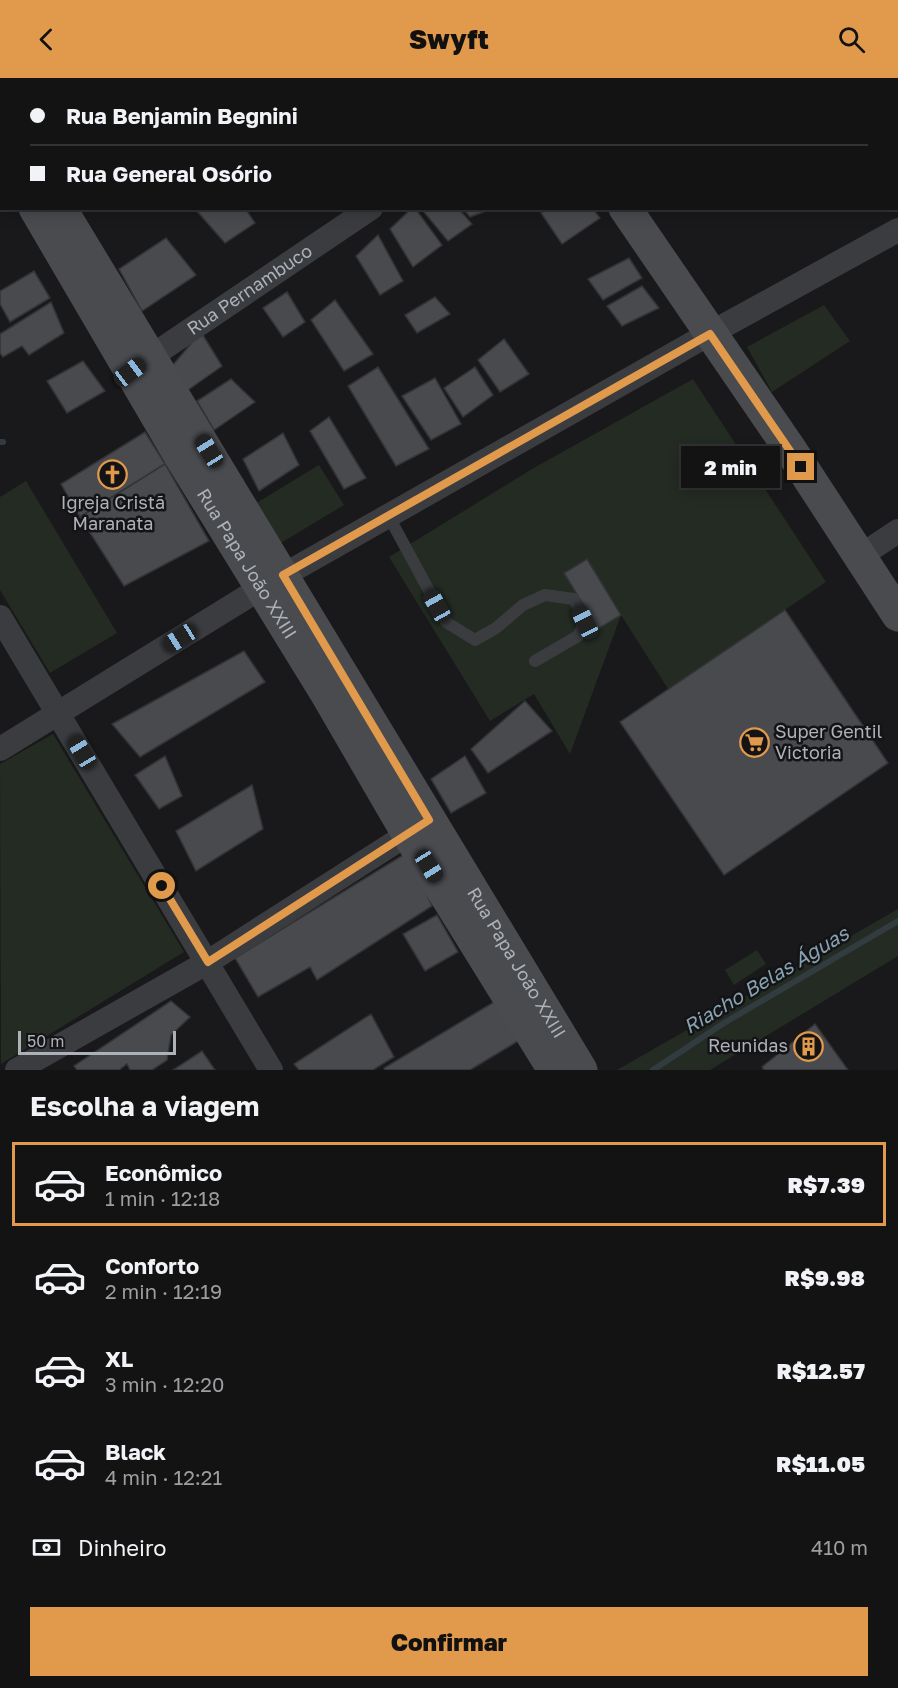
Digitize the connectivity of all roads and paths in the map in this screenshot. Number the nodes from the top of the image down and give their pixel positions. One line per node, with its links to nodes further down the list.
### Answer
1 (368, 210): 6 (street, Rua Pernambuco)
2 (626, 210): 5 (street)
3 (52, 216): 6 (street, Rua Papa João XXIII)
4 (898, 230): 5 (street)
5 (710, 334): 7 (street); 9 (street)
6 (140, 364): 10 (street, Rua Papa João XXIII)
7 (388, 515): 10 (street); 13 (lane)
8 (898, 531): 9 (street)
9 (859, 557): 11 (street)
10 (272, 581): 14 (street); 16 (street, Rua Papa João XXIII)
11 (898, 615)
12 (0, 617): 14 (street)
13 (535, 661)
14 (59, 714): 15 (street); 17 (street)
15 (0, 749)
16 (419, 827): 17 (street); 18 (street, Rua Papa João XXIII)
17 (208, 962): 19 (street); 20 (street)
18 (517, 988): 21 (street, Rua Papa João XXIII); 22 (street, Rua Papa João XXIII)
19 (17, 1070)
20 (272, 1070)
21 (554, 1070)
22 (582, 1070)

